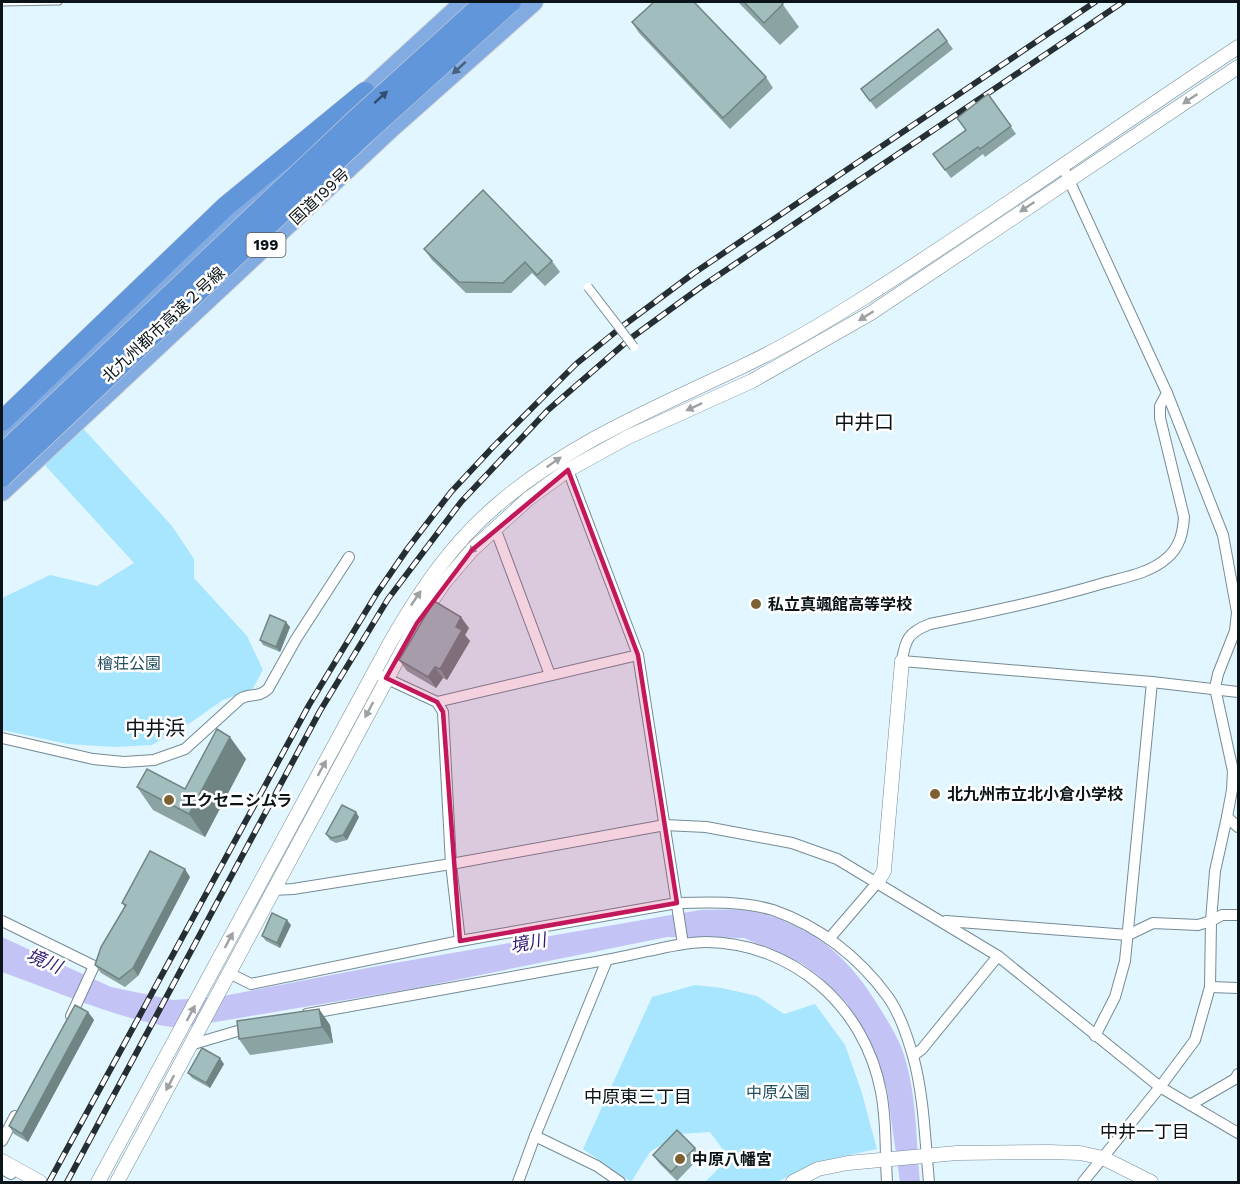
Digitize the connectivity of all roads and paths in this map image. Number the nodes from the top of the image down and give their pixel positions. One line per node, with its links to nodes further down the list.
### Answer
1 (58, 2): 5 (lane)
2 (485, 2): 18 (highway, 北九州都市高速２号線, one-way to 2, bridge)
3 (511, 2): 20 (highway, 北九州都市高速２号線, bridge)
4 (534, 2): 7 (highway, 国道199号 / 199)
5 (2, 3)
6 (461, 3): 7 (street); 10 (highway, 199)
7 (488, 42): 21 (highway, 国道199号 / 199, one-way to 21)
8 (1239, 48): 11 (street)
9 (1239, 66): 12 (street, one-way to 12)
10 (365, 92): 16 (highway); 17 (highway, 199)
11 (1062, 165): 12 (street); 27 (street, one-way to 11)
12 (1068, 179): 15 (street); 19 (street, one-way to 19)
13 (588, 287): 14 (street, bridge)
14 (634, 347)
15 (1167, 393): 25 (street); 29 (street)
16 (2, 421)
17 (2, 438)
18 (2, 454)
19 (568, 470): 22 (street); 24 (street)
20 (2, 477)
21 (2, 492)
22 (493, 529): 26 (street); 27 (street, one-way to 27)
23 (349, 557): 32 (street)
24 (638, 655): 26 (street); 34 (street)
25 (902, 661): 28 (street); 37 (street)
26 (550, 675): 31 (street)
27 (380, 676): 31 (street); 38 (street, one-way to 38); 72 (street, one-way to 27)
28 (1152, 682): 29 (street); 44 (street)
29 (1215, 688): 30 (street); 33 (street)
30 (1239, 692)
31 (437, 702): 36 (street)
32 (2, 738)
33 (1227, 817): 35 (street); 43 (street)
34 (665, 825): 36 (street); 37 (street); 39 (street)
35 (1239, 827)
36 (451, 864): 38 (street); 46 (street)
37 (877, 883): 42 (street); 45 (street)
38 (273, 890): 50 (street)
39 (678, 906): 45 (street); 46 (street); 47 (street)
40 (1239, 915): 43 (street)
41 (2, 921): 55 (street)
42 (943, 921): 44 (street); 48 (street)
43 (1211, 921): 44 (street); 51 (street)
44 (1128, 935): 56 (street)
45 (829, 939): 58 (street)
46 (460, 941): 50 (street)
47 (683, 942): 49 (street); 67 (street)
48 (998, 956): 56 (street); 58 (street)
49 (607, 960): 53 (street); 64 (street)
50 (229, 973): 57 (street)
51 (1210, 987): 52 (street); 60 (street)
52 (1239, 988)
53 (295, 1017)
54 (262, 1024): 57 (street)
55 (64, 1028)
56 (1095, 1036): 60 (street)
57 (190, 1045): 73 (street, one-way to 73)
58 (913, 1056): 66 (street)
59 (1239, 1074): 61 (street)
60 (1160, 1087): 61 (street); 68 (street)
61 (1190, 1105): 63 (street)
62 (19, 1110): 65 (street)
63 (1239, 1134)
64 (535, 1136): 74 (street); 75 (street)
65 (2, 1141)
66 (924, 1156): 67 (street); 68 (street); 78 (street)
67 (888, 1158): 70 (street); 77 (street)
68 (1103, 1158): 79 (street); 80 (street)
69 (2, 1161): 71 (street)
70 (818, 1176): 76 (street)
71 (40, 1182)
72 (98, 1182)
73 (117, 1182)
74 (518, 1182)
75 (620, 1182)
76 (792, 1182)
77 (888, 1182)
78 (929, 1182)
79 (1083, 1182)
80 (1151, 1182)

